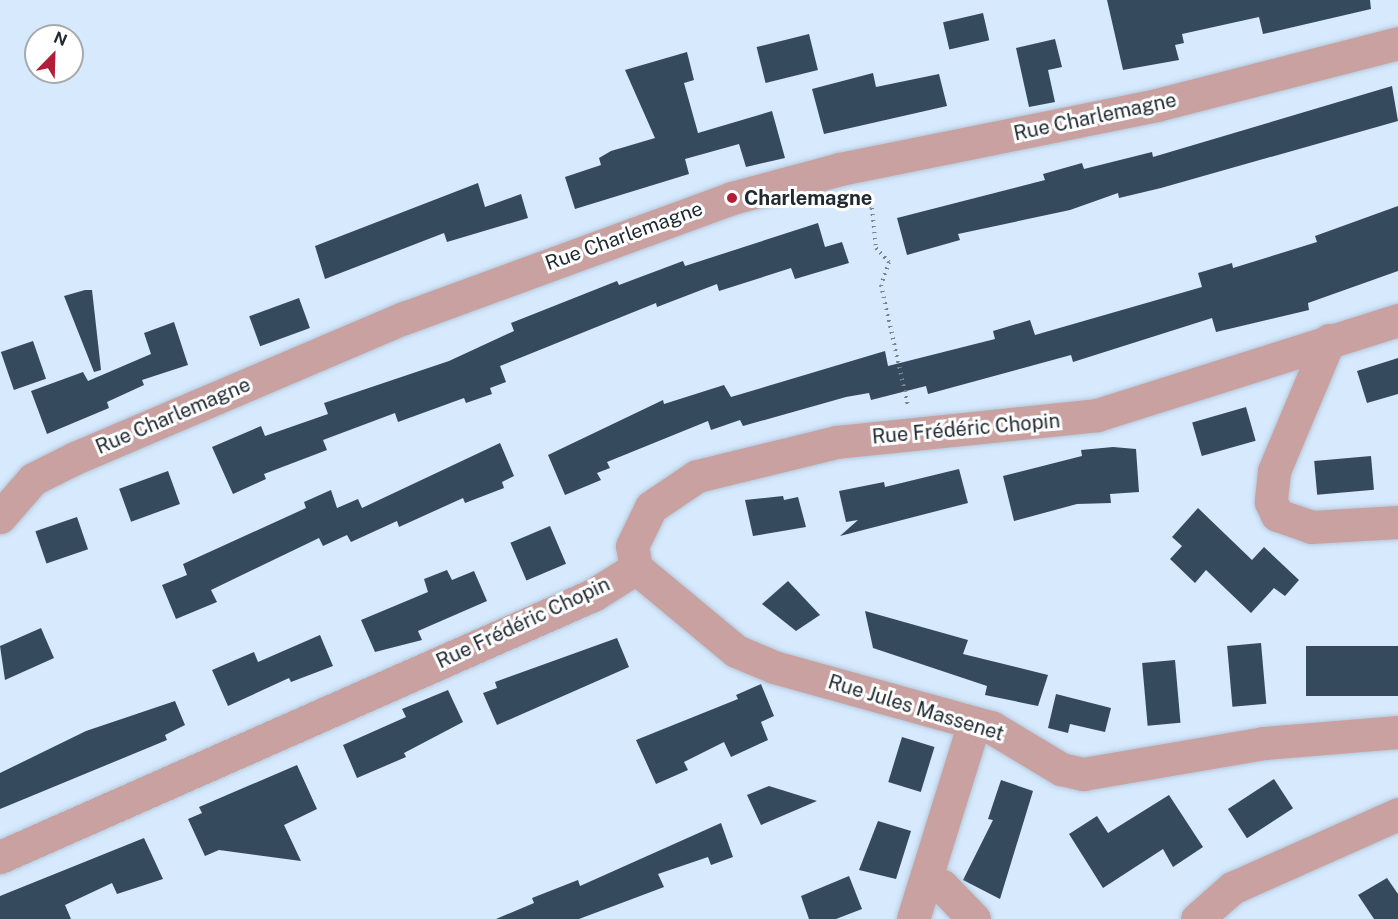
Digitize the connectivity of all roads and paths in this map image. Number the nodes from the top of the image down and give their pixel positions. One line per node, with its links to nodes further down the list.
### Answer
1 (1398, 43): 2 (street, Rue Charlemagne)
2 (840, 169): 5 (path); 6 (street, Rue Charlemagne)
3 (1398, 320): 4 (street, Rue Frédéric Chopin)
4 (1329, 340): 5 (street, Rue Frédéric Chopin); 7 (street)
5 (914, 434): 8 (street, Rue Frédéric Chopin)
6 (0, 517)
7 (1398, 522)
8 (636, 568): 9 (street, Rue Jules Massenet); 12 (street, Rue Frédéric Chopin)
9 (974, 723): 10 (street, Rue Jules Massenet); 13 (street)
10 (1398, 732)
11 (1398, 814): 16 (street)
12 (0, 857)
13 (928, 880): 14 (street); 15 (street)
14 (913, 919)
15 (974, 919)
16 (1197, 919)

